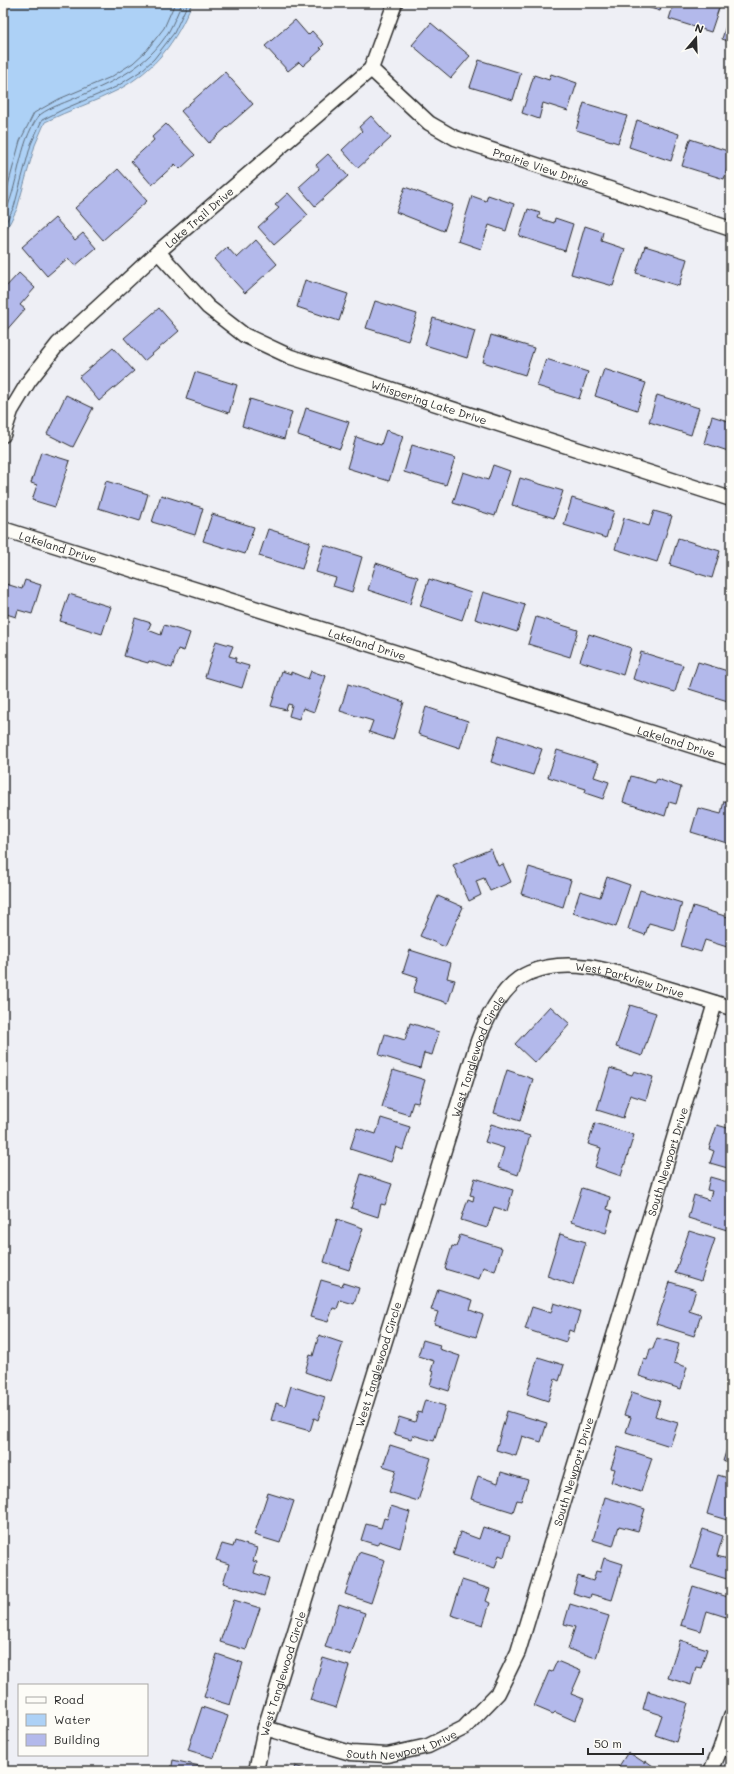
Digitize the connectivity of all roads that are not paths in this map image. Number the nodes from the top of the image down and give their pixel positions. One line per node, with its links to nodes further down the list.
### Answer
1 (395, 3): 2 (street, Lake Trail Drive)
2 (371, 69): 3 (street, Prairie View Drive); 4 (street, Lake Trail Drive)
3 (731, 228)
4 (158, 252): 5 (street, Lake Trail Drive); 6 (street, Whispering Lake Drive)
5 (3, 435)
6 (731, 499)
7 (3, 529): 8 (street, Lakeland Drive)
8 (731, 758)
9 (528, 973): 10 (street, West Parkview Drive); 13 (street, West Tanglewood Circle)
10 (716, 1003): 11 (street, West Parkview Drive); 13 (street, South Newport Drive)
11 (731, 1008)
12 (731, 1716): 15 (street)
13 (265, 1728): 14 (street, West Tanglewood Circle)
14 (256, 1771)
15 (711, 1771)

